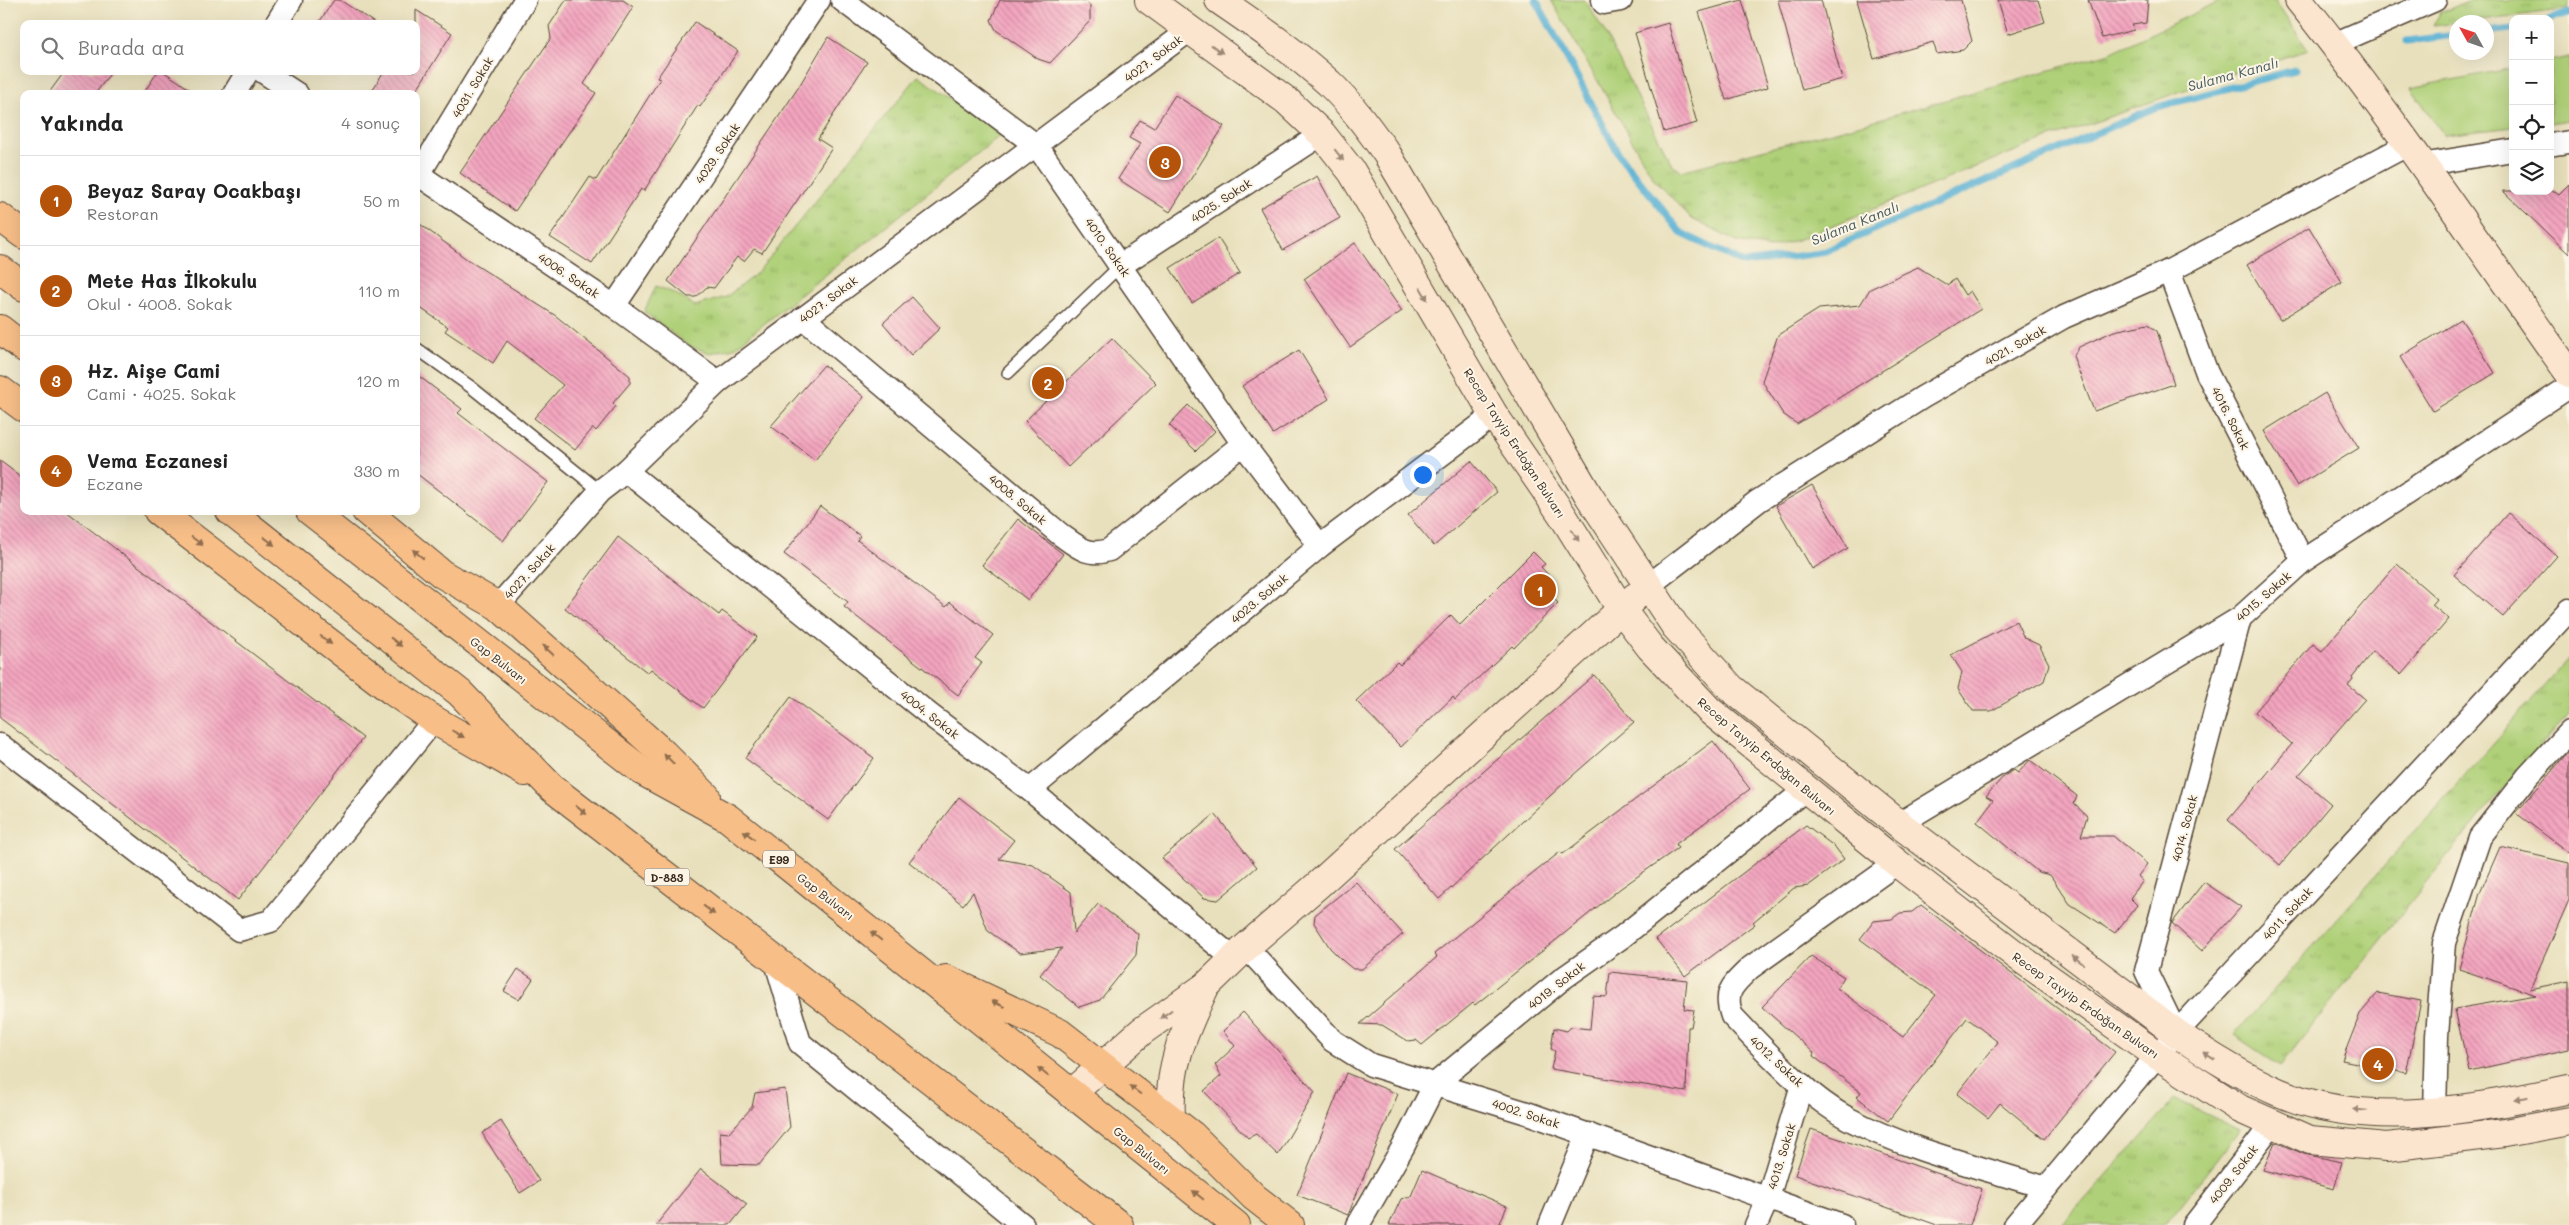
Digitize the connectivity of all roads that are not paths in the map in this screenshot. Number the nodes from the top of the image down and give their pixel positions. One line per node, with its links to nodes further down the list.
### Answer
1 (290, 0): 11 (street)
2 (525, 0): 24 (street, 4031. Sokak)
3 (819, 0): 32 (street, 4029. Sokak)
4 (842, 0): 21 (street, 4010. Sokak)
5 (1149, 0): 12 (main road, Recep Tayyip Erdoğan Bulvarı)
6 (1219, 0): 53 (main road)
7 (1603, 0): 8 (street)
8 (1622, 0)
9 (2299, 0): 13 (main road)
10 (2435, 0): 13 (street)
11 (278, 20)
12 (1190, 30): 18 (main road, Recep Tayyip Erdoğan Bulvarı, one-way to 18); 21 (street, 4027. Sokak)
13 (2334, 44): 23 (main road)
14 (246, 75): 16 (street)
15 (268, 75): 17 (street)
16 (236, 90)
17 (290, 90)
18 (1322, 134): 28 (street, 4025. Sokak); 43 (main road, Recep Tayyip Erdoğan Bulvarı, one-way to 43)
19 (2569, 142): 20 (street)
20 (2554, 144)
21 (1037, 146): 28 (street, 4010. Sokak); 33 (street, 4027. Sokak)
22 (2509, 150): 23 (street, 4021. Sokak)
23 (2414, 155): 30 (street, 4021. Sokak); 37 (main road)
24 (420, 171)
25 (420, 175): 32 (street, 4006. Sokak)
26 (0, 217): 27 (highway)
27 (20, 231)
28 (1120, 265): 38 (lane); 44 (street, 4010. Sokak)
29 (0, 269): 31 (highway)
30 (2169, 271): 52 (street, 4016. Sokak); 53 (street, 4021. Sokak)
31 (20, 285)
32 (614, 306): 39 (street, 4006. Sokak)
33 (803, 318): 39 (street, 4027. Sokak); 44 (street, 4008. Sokak)
34 (0, 329): 35 (highway)
35 (20, 345)
36 (420, 351): 46 (lane)
37 (2569, 373)
38 (1008, 374)
39 (718, 382): 45 (street, 4027. Sokak)
40 (2569, 388): 52 (street, 4015. Sokak)
41 (0, 390): 42 (highway)
42 (20, 405)
43 (1494, 415): 51 (street, 4023. Sokak); 55 (main road, Recep Tayyip Erdoğan Bulvarı, one-way to 55)
44 (1243, 444): 51 (street, 4010. Sokak)
45 (626, 471): 46 (street, 4027. Sokak); 62 (street, 4004. Sokak)
46 (600, 491): 54 (street, 4027. Sokak)
47 (163, 515): 58 (highway, one-way to 58)
48 (235, 515): 61 (highway, D-883, one-way to 61)
49 (315, 515): 64 (highway, Gap Bulvarı / E99)
50 (371, 515): 54 (highway, one-way to 50)
51 (1320, 546): 62 (street, 4023. Sokak)
52 (2303, 561): 57 (street, 4015. Sokak)
53 (1648, 586): 55 (main road); 65 (main road)
54 (498, 606): 64 (highway, one-way to 54)
55 (1621, 609): 63 (main road, Recep Tayyip Erdoğan Bulvarı); 67 (main road)
56 (2569, 610): 71 (street, 4011. Sokak)
57 (2240, 618): 65 (street, 4015. Sokak); 71 (street, 4014. Sokak)
58 (434, 720): 60 (street); 61 (highway, one-way to 61)
59 (2569, 732): 78 (street)
60 (0, 745)
61 (552, 788): 69 (highway, D-883, one-way to 69)
62 (1030, 790): 67 (street, 4004. Sokak)
63 (1805, 790): 66 (main road, Recep Tayyip Erdoğan Bulvarı); 74 (street, 4019. Sokak)
64 (728, 818): 68 (highway, Gap Bulvarı / E99, one-way to 64)
65 (1899, 824): 71 (main road, one-way to 65)
66 (1897, 862): 72 (main road, Recep Tayyip Erdoğan Bulvarı); 75 (street, 4012. Sokak)
67 (1240, 953): 70 (main road); 74 (street, 4002. Sokak)
68 (907, 961): 73 (highway, one-way to 68); 77 (highway, Gap Bulvarı / E99, one-way to 68)
69 (776, 962): 85 (street); 86 (highway, D-883)
70 (1206, 986): 73 (main road, one-way to 73); 79 (main road)
71 (2176, 1033): 72 (street, 4011. Sokak); 78 (main road, one-way to 71)
72 (2157, 1055): 81 (main road, Recep Tayyip Erdoğan Bulvarı); 83 (street, 4011. Sokak)
73 (1103, 1066): 77 (main road); 79 (highway, one-way to 73)
74 (1436, 1084): 82 (street, 4002. Sokak); 89 (street, 4019. Sokak)
75 (1802, 1085): 83 (street, 4012. Sokak); 84 (street, 4013. Sokak)
76 (2569, 1089): 78 (main road, one-way to 78)
77 (1071, 1094): 87 (highway, Gap Bulvarı / E99, one-way to 77)
78 (2435, 1112)
79 (1171, 1118): 88 (highway)
80 (2569, 1121): 81 (main road, Recep Tayyip Erdoğan Bulvarı)
81 (2273, 1123): 94 (street, 4009. Sokak)
82 (1588, 1134): 84 (street, 4002. Sokak); 90 (street)
83 (2046, 1188): 93 (street, 4011. Sokak)
84 (1768, 1198): 91 (street, 4013. Sokak); 92 (street, 4002. Sokak)
85 (1023, 1225)
86 (1119, 1225)
87 (1236, 1225)
88 (1290, 1225)
89 (1358, 1225)
90 (1550, 1225)
91 (1756, 1225)
92 (1842, 1225)
93 (2015, 1225)
94 (2194, 1225)

